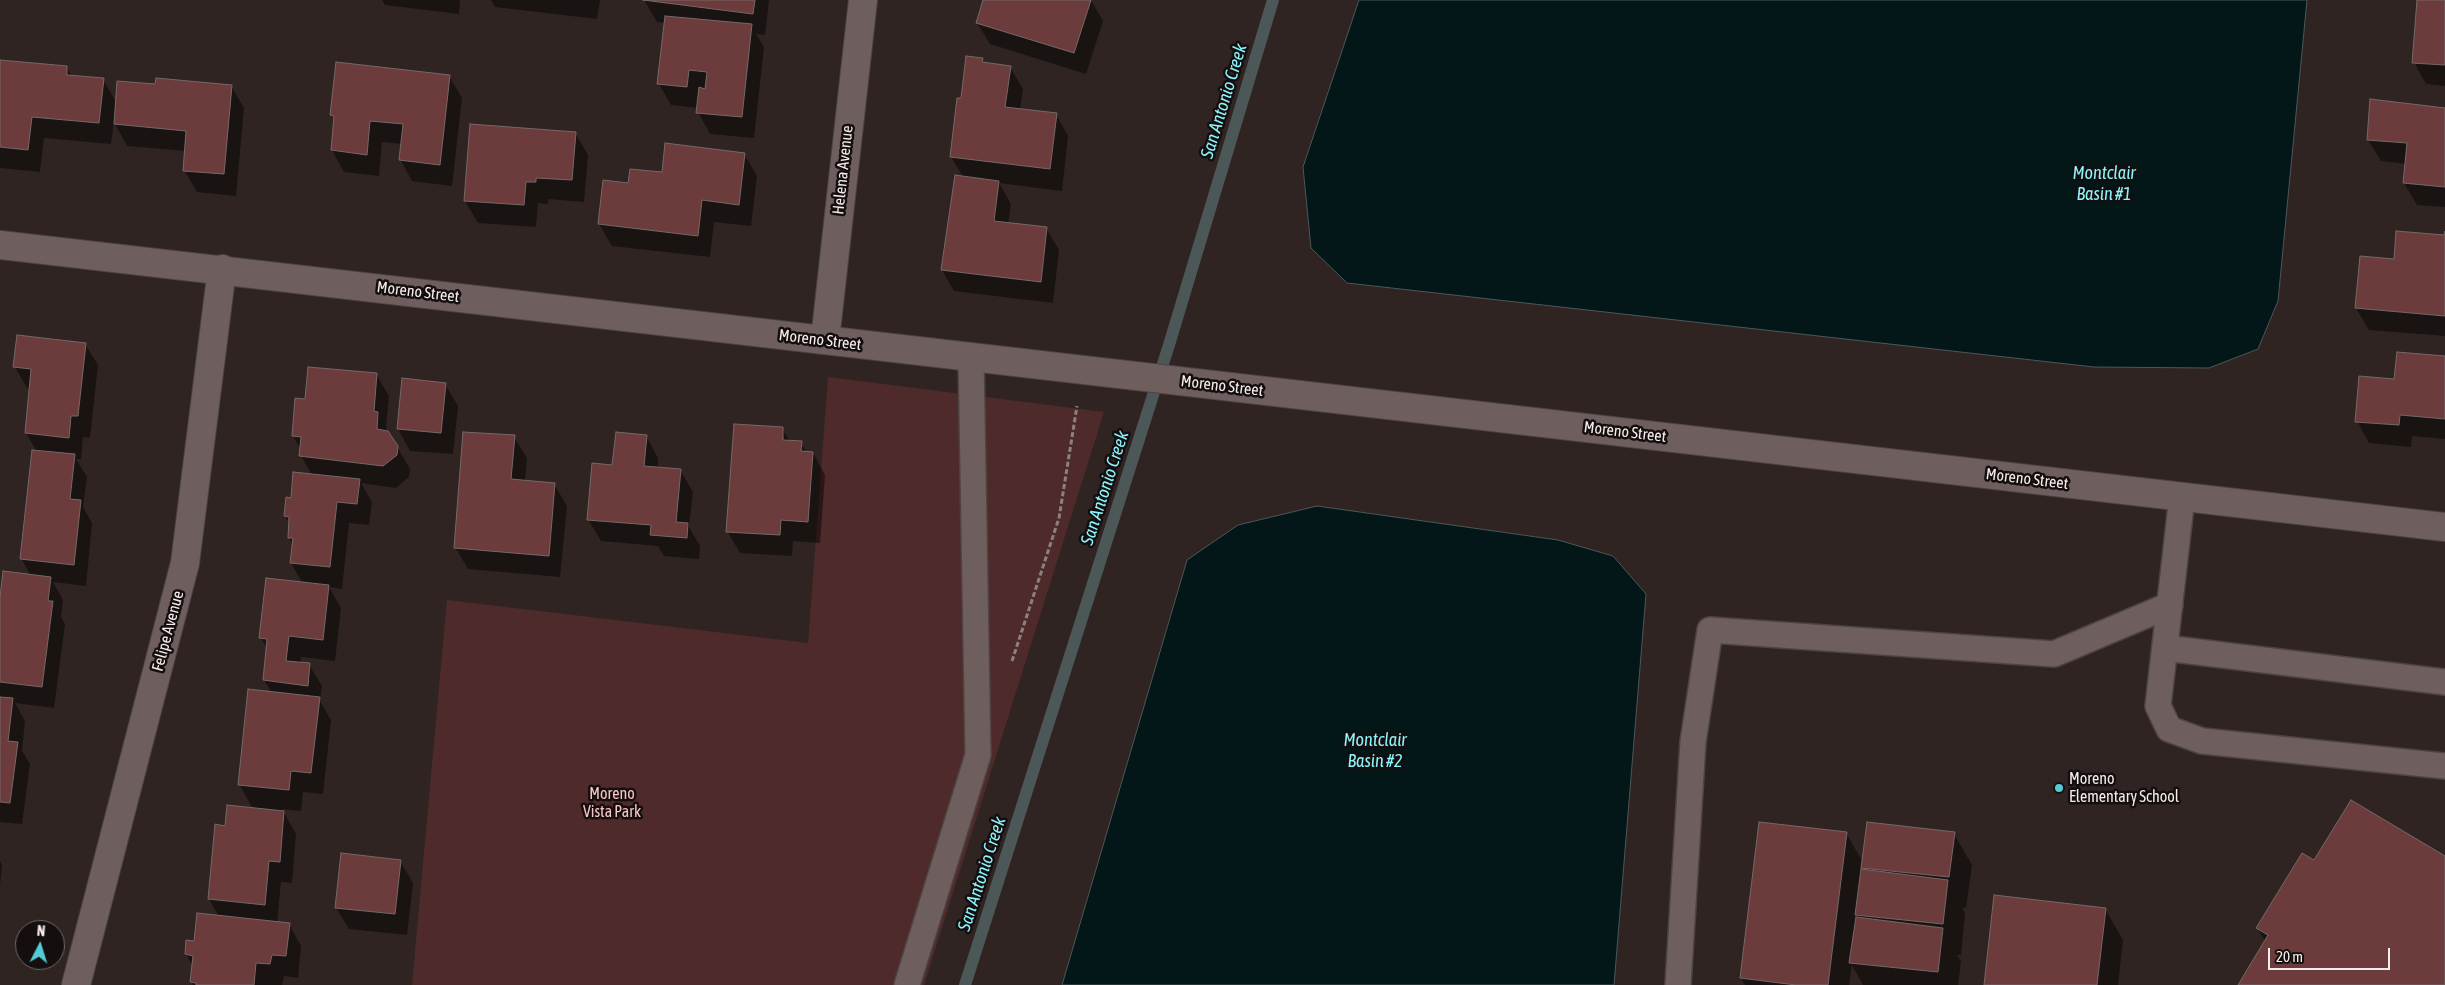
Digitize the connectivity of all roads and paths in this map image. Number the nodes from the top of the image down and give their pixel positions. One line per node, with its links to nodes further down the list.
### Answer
1 (863, 0): 4 (street, Helena Avenue)
2 (0, 245): 3 (street, Moreno Street)
3 (222, 269): 4 (street, Moreno Street); 14 (street, Felipe Avenue)
4 (825, 340): 5 (street, Moreno Street)
5 (971, 357): 7 (street, Moreno Street); 15 (lane)
6 (1077, 405): 11 (path)
7 (2182, 496): 8 (street, Moreno Street); 9 (lane)
8 (2445, 527)
9 (2170, 605): 10 (lane); 16 (lane)
10 (2165, 648): 12 (lane); 13 (lane)
11 (1011, 663)
12 (2445, 682)
13 (2445, 766)
14 (76, 985)
15 (906, 985)
16 (1678, 985)

